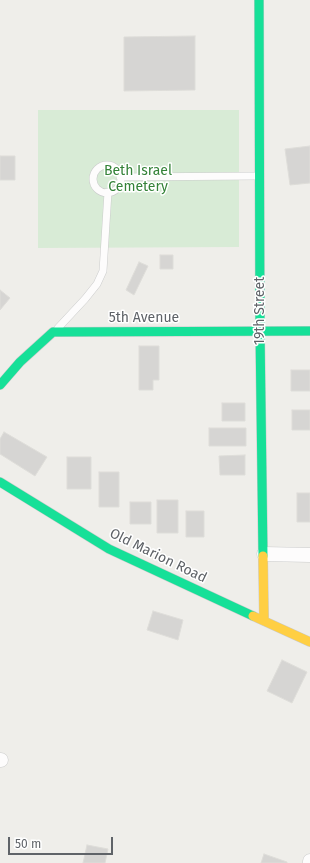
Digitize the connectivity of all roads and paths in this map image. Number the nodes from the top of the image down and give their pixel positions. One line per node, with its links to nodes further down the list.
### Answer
1 (260, 0): 2 (street, 19th Street)
2 (260, 176): 3 (lane); 5 (street, 19th Street)
3 (120, 177): 4 (lane); 4 (lane)
4 (108, 192): 7 (lane)
5 (260, 331): 6 (street, 5th Avenue); 7 (street, 5th Avenue); 10 (street, 19th Street)
6 (310, 331)
7 (54, 332): 8 (street)
8 (0, 385)
9 (0, 482): 12 (street, Old Marion Road)
10 (264, 554): 11 (street); 12 (street, 19th Street)
11 (310, 555)
12 (264, 621): 13 (street, Old Marion Road)
13 (310, 642)

